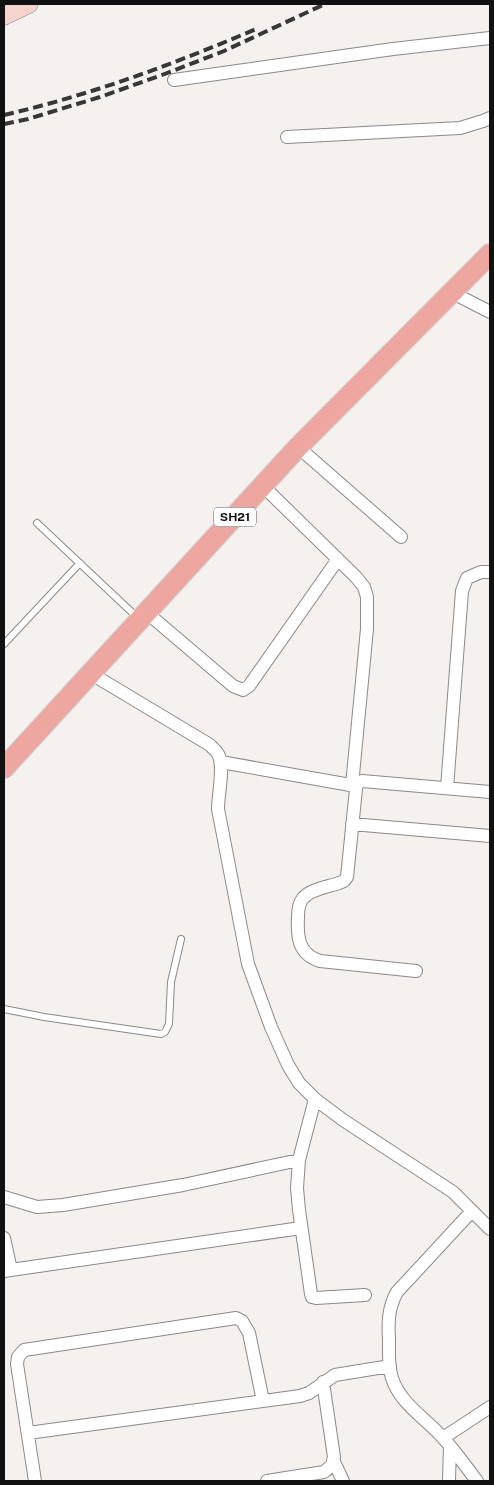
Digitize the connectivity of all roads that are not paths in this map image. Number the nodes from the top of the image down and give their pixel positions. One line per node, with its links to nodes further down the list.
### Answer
1 (30, 4): 2 (street)
2 (4, 16)
3 (490, 38): 4 (street)
4 (174, 80)
5 (490, 118): 6 (street)
6 (287, 137)
7 (490, 241): 9 (main road, SH21)
8 (490, 254): 9 (main road, SH21)
9 (472, 272): 10 (main road, SH21)
10 (453, 292): 11 (street); 12 (main road, SH21)
11 (490, 312)
12 (298, 447): 13 (main road, SH21); 15 (street)
13 (263, 486): 16 (street); 19 (main road, SH21)
14 (38, 523): 17 (lane)
15 (401, 537)
16 (338, 560): 19 (street); 24 (street)
17 (80, 563): 19 (lane); 20 (lane)
18 (490, 572): 25 (street)
19 (143, 616): 21 (main road, SH21)
20 (4, 644)
21 (90, 673): 22 (street); 23 (main road, SH21)
22 (221, 762): 24 (street); 32 (street)
23 (4, 768)
24 (354, 786): 25 (street); 27 (street)
25 (447, 788): 26 (street)
26 (490, 792)
27 (352, 824): 28 (street); 30 (street)
28 (490, 836)
29 (181, 939): 31 (lane)
30 (416, 971)
31 (4, 1010)
32 (315, 1098): 33 (street); 35 (street)
33 (299, 1160): 34 (street); 36 (street)
34 (7, 1202)
35 (472, 1211): 37 (street); 41 (street)
36 (301, 1228): 39 (street); 40 (street)
37 (490, 1229)
38 (4, 1238): 39 (street)
39 (7, 1271)
40 (365, 1295)
41 (390, 1366): 42 (street); 46 (street)
42 (323, 1382): 43 (street); 47 (street)
43 (263, 1401): 45 (street); 45 (street)
44 (490, 1407): 46 (street)
45 (28, 1433): 48 (street)
46 (447, 1442): 51 (street); 52 (street)
47 (334, 1462): 49 (street); 50 (street)
48 (35, 1481)
49 (267, 1481)
50 (343, 1481)
51 (449, 1481)
52 (477, 1481)

